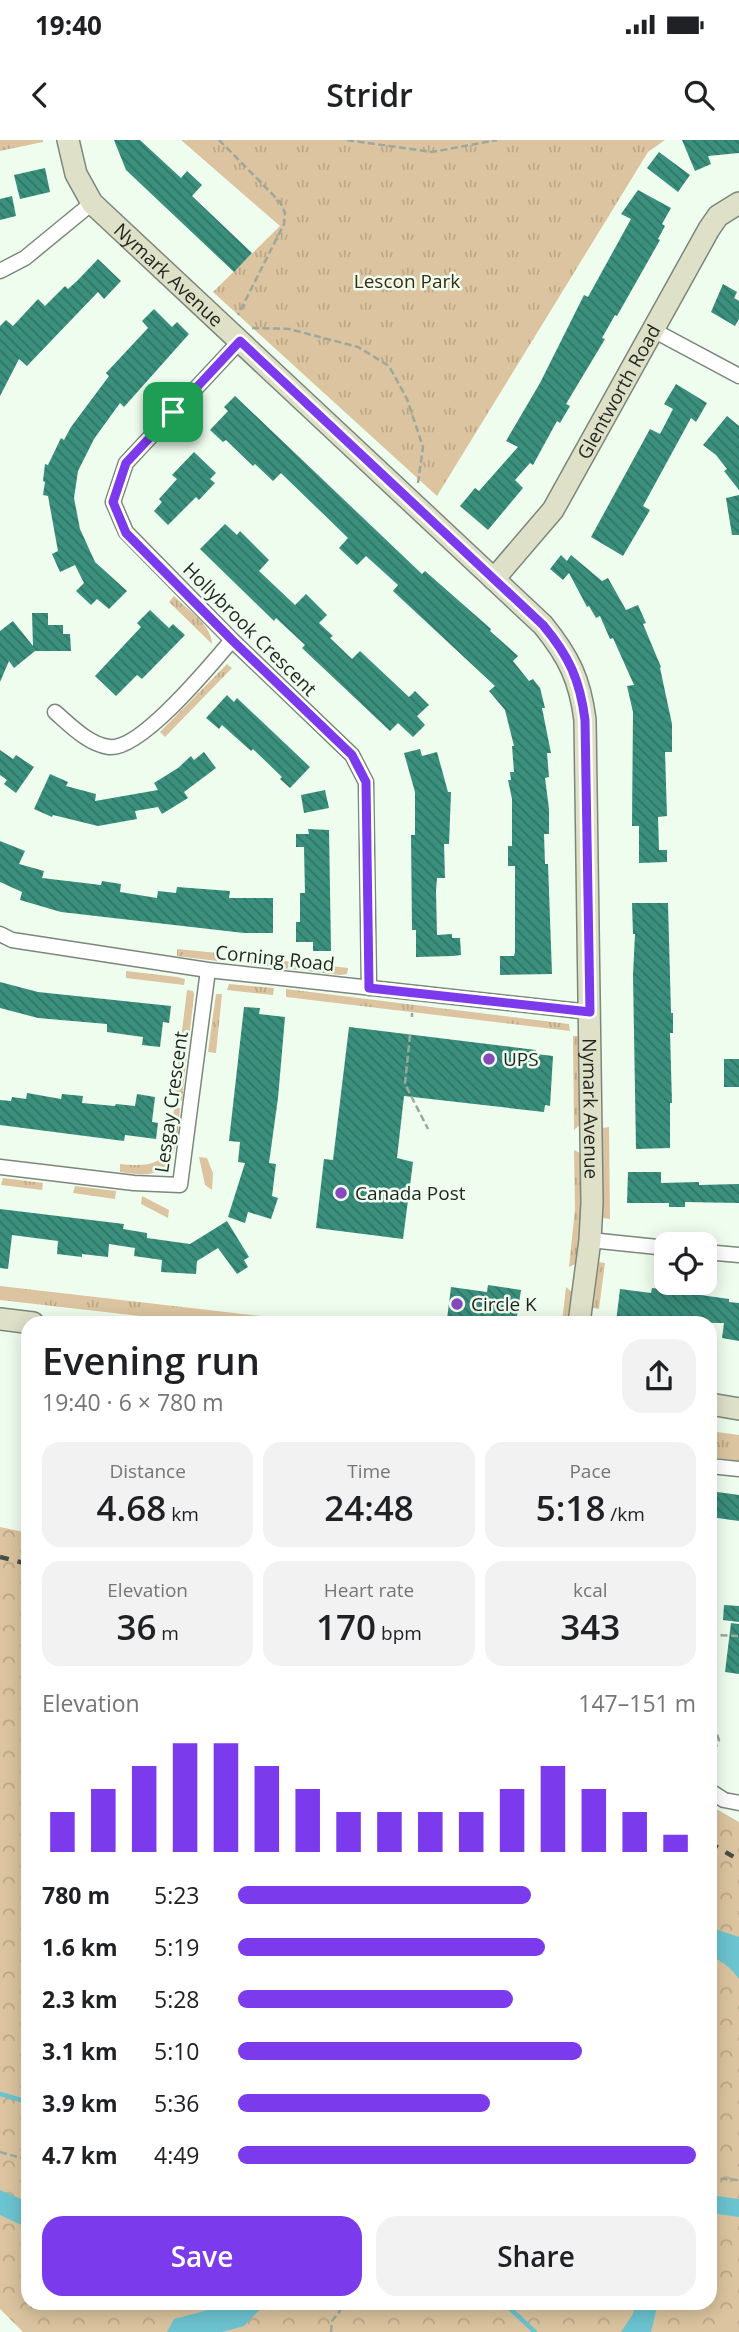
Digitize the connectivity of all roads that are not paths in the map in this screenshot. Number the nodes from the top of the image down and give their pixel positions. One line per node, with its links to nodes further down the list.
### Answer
1 (68, 140): 2 (street, Nymark Avenue)
2 (92, 203): 4 (street); 6 (street, Nymark Avenue)
3 (739, 203): 5 (street, Glentworth Road)
4 (0, 271)
5 (653, 330): 7 (street); 8 (street, Glentworth Road)
6 (245, 334): 8 (street, Nymark Avenue); 9 (street, Hollybrook Crescent)
7 (739, 376)
8 (494, 579): 14 (street, Nymark Avenue)
9 (232, 640): 10 (street); 13 (street, Hollybrook Crescent)
10 (55, 712)
11 (0, 934): 12 (street, Corning Road)
12 (208, 970): 13 (street, Corning Road); 15 (street, Lesgay Crescent)
13 (369, 988): 14 (street, Corning Road)
14 (590, 1012): 16 (street, Nymark Avenue)
15 (0, 1167)
16 (590, 1240): 17 (street); 20 (street, Nymark Avenue)
17 (654, 1247)
18 (717, 1253): 19 (street)
19 (739, 1255)
20 (580, 1316)
21 (0, 1319): 22 (street)
22 (21, 1322)
23 (717, 1405): 24 (street)
24 (739, 1409)
25 (717, 1467): 26 (street)
26 (739, 1469)
27 (717, 1796): 28 (street)
28 (739, 1803)

